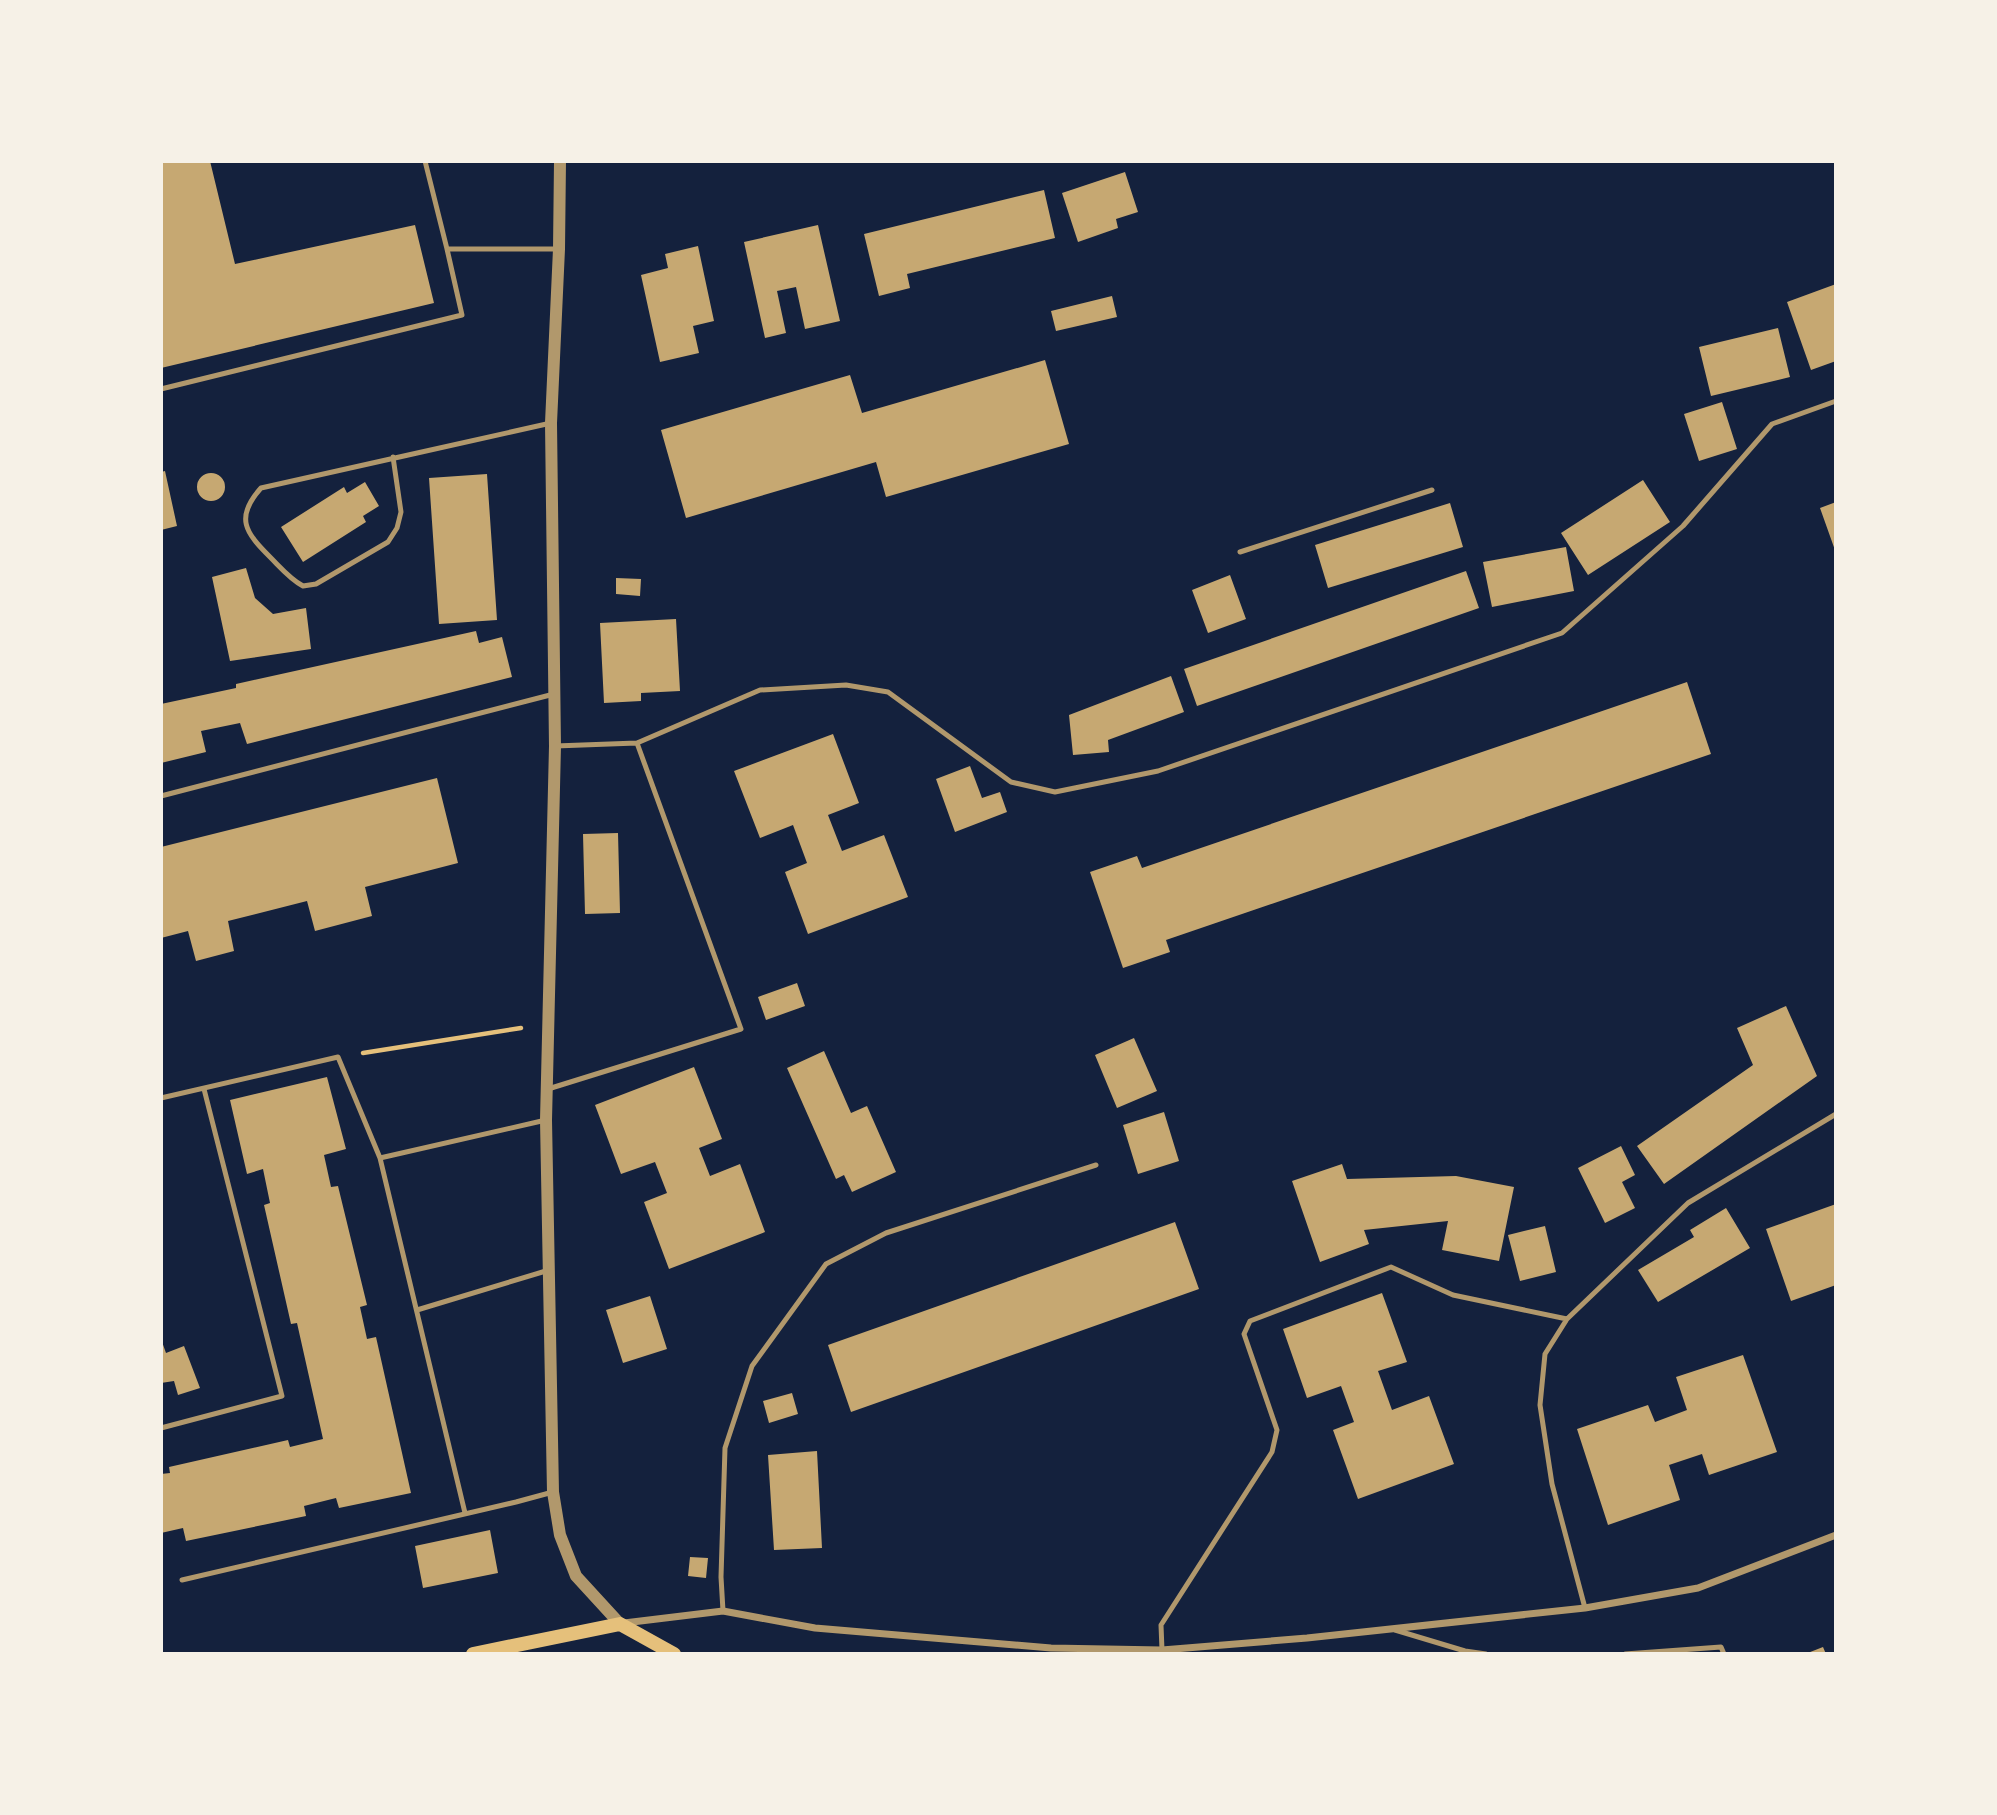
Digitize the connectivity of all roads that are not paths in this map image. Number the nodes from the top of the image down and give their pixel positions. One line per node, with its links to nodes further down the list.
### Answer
1 (425, 161): 3 (lane)
2 (560, 161): 4 (street)
3 (447, 249): 4 (lane); 5 (lane)
4 (559, 249): 7 (street)
5 (161, 389)
6 (1836, 401): 12 (lane)
7 (551, 424): 8 (lane); 11 (street)
8 (393, 457): 8 (lane)
9 (1432, 490): 10 (lane)
10 (1240, 552)
11 (555, 694): 13 (street); 14 (lane)
12 (637, 743): 13 (lane); 16 (lane)
13 (555, 746): 16 (street)
14 (161, 796)
15 (204, 1089): 17 (lane); 20 (lane); 25 (lane)
16 (548, 1089): 19 (street)
17 (161, 1098)
18 (1836, 1114): 24 (lane)
19 (546, 1120): 20 (lane); 22 (street)
20 (380, 1158): 23 (lane)
21 (1096, 1165): 31 (lane)
22 (549, 1270): 23 (lane); 26 (street)
23 (417, 1310): 27 (lane)
24 (1567, 1319): 30 (lane); 34 (lane)
25 (161, 1428)
26 (554, 1492): 27 (lane); 32 (street)
27 (465, 1513): 29 (lane)
28 (1836, 1535): 30 (street)
29 (182, 1580)
30 (1585, 1608): 33 (street)
31 (723, 1611): 32 (street); 34 (street)
32 (620, 1624): 35 (main road); 36 (main road)
33 (1389, 1628): 34 (street); 37 (lane)
34 (1162, 1650)
35 (473, 1654)
36 (674, 1654)
37 (1486, 1654)
38 (1625, 1654): 39 (lane)
39 (1724, 1654)

